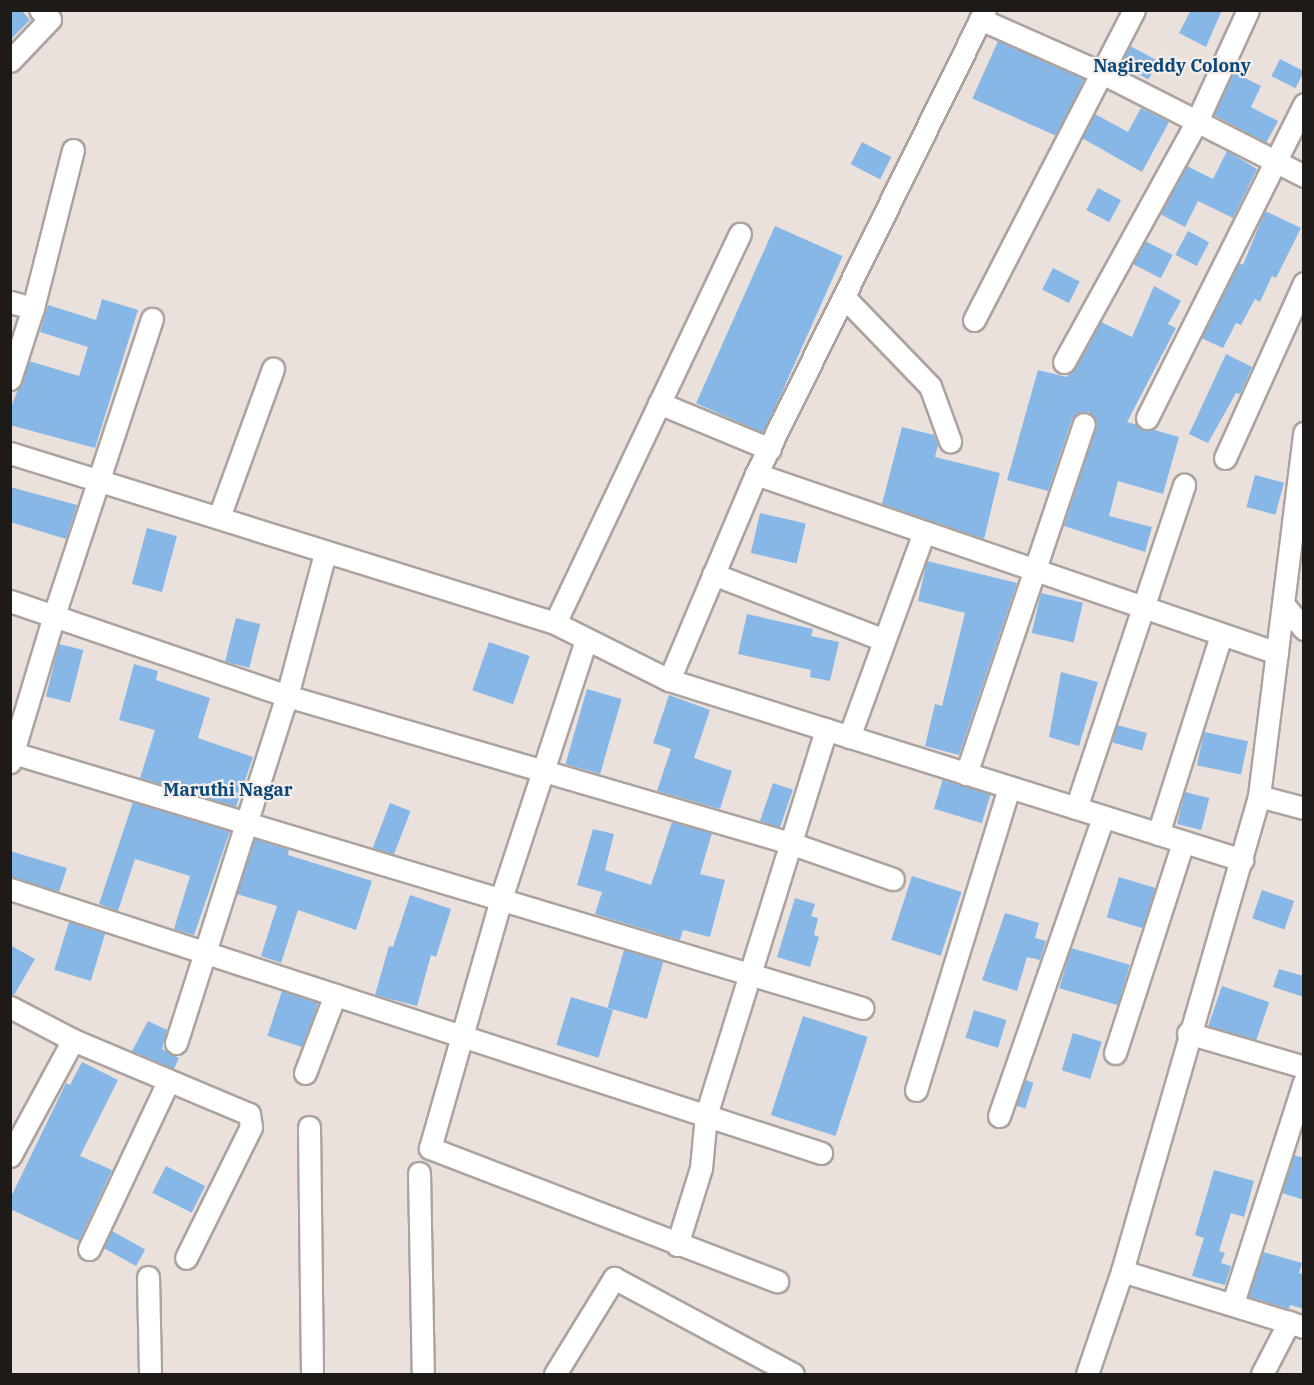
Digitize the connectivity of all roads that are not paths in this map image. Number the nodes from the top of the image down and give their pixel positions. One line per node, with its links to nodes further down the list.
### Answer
1 (40, 10): 5 (street)
2 (1134, 10): 6 (street)
3 (1248, 10): 8 (street)
4 (983, 15): 6 (street); 14 (street)
5 (10, 61)
6 (1104, 75): 8 (street); 18 (street)
7 (1304, 104): 10 (street)
8 (1197, 121): 10 (street); 19 (street)
9 (73, 150): 16 (street)
10 (1277, 161): 11 (street); 23 (street)
11 (1304, 176)
12 (740, 234): 22 (street)
13 (1304, 283): 29 (street)
14 (844, 297): 26 (street); 27 (street)
15 (10, 302): 16 (street)
16 (33, 308): 21 (street)
17 (152, 320): 31 (street)
18 (974, 320)
19 (1064, 362)
20 (273, 369): 33 (street)
21 (10, 378)
22 (658, 403): 27 (street); 42 (street)
23 (1147, 418)
24 (1084, 424): 36 (street)
25 (1304, 433): 39 (street)
26 (950, 441)
27 (770, 448): 30 (street)
28 (10, 453): 31 (street)
29 (1225, 458)
30 (756, 474): 34 (street); 37 (street)
31 (98, 482): 33 (street); 41 (street)
32 (1184, 485): 40 (street)
33 (219, 517): 35 (street)
34 (924, 532): 36 (street); 46 (street)
35 (325, 553): 42 (street); 49 (street)
36 (1035, 570): 40 (street); 54 (street)
37 (713, 574): 46 (street); 48 (street)
38 (10, 601): 41 (street)
39 (1283, 604): 43 (street); 47 (street)
40 (1143, 609): 44 (street); 57 (street)
41 (54, 615): 49 (street); 52 (street)
42 (555, 623): 45 (street)
43 (1304, 629)
44 (1221, 635): 47 (street); 61 (street)
45 (586, 640): 48 (street); 53 (street)
46 (884, 640): 51 (street)
47 (1277, 652): 56 (street)
48 (669, 680): 50 (street)
49 (287, 696): 53 (street); 60 (street)
50 (826, 729): 51 (street); 63 (street)
51 (849, 737): 54 (street)
52 (12, 755): 60 (street)
53 (542, 773): 63 (street); 67 (street)
54 (966, 774): 55 (street)
55 (1009, 787): 57 (street); 82 (street)
56 (1259, 795): 58 (street); 64 (street)
57 (1076, 808): 59 (street)
58 (1304, 808)
59 (1104, 817): 61 (street); 84 (street)
60 (245, 822): 67 (street); 68 (street)
61 (1158, 834): 62 (street)
62 (1183, 842): 64 (street); 77 (street)
63 (790, 843): 65 (street); 69 (street)
64 (1242, 860): 73 (street)
65 (893, 879)
66 (10, 890): 68 (street)
67 (501, 899): 69 (street); 74 (street)
68 (205, 953): 70 (street); 76 (street)
69 (748, 973): 72 (street); 83 (street)
70 (335, 995): 74 (street); 79 (street)
71 (10, 1007): 75 (street)
72 (862, 1008)
73 (1188, 1033): 78 (street); 92 (street)
74 (464, 1036): 83 (street); 89 (street)
75 (73, 1041): 80 (street); 87 (street)
76 (176, 1043)
77 (1115, 1053)
78 (1304, 1067)
79 (305, 1074)
80 (168, 1082): 90 (street); 91 (street)
81 (1304, 1082): 95 (street)
82 (916, 1090)
83 (705, 1115): 86 (street); 89 (street)
84 (999, 1116)
85 (309, 1127): 98 (street)
86 (821, 1153)
87 (10, 1156)
88 (419, 1173): 99 (street)
89 (677, 1245): 94 (street)
90 (89, 1249)
91 (186, 1258)
92 (1122, 1271): 95 (street); 102 (street)
93 (148, 1277): 97 (street)
94 (777, 1281)
95 (1233, 1303): 96 (street)
96 (1296, 1324): 103 (street)
97 (150, 1374)
98 (312, 1374)
99 (423, 1374)
100 (555, 1374): 101 (street)
101 (793, 1374)
102 (1087, 1374)
103 (1262, 1374)

